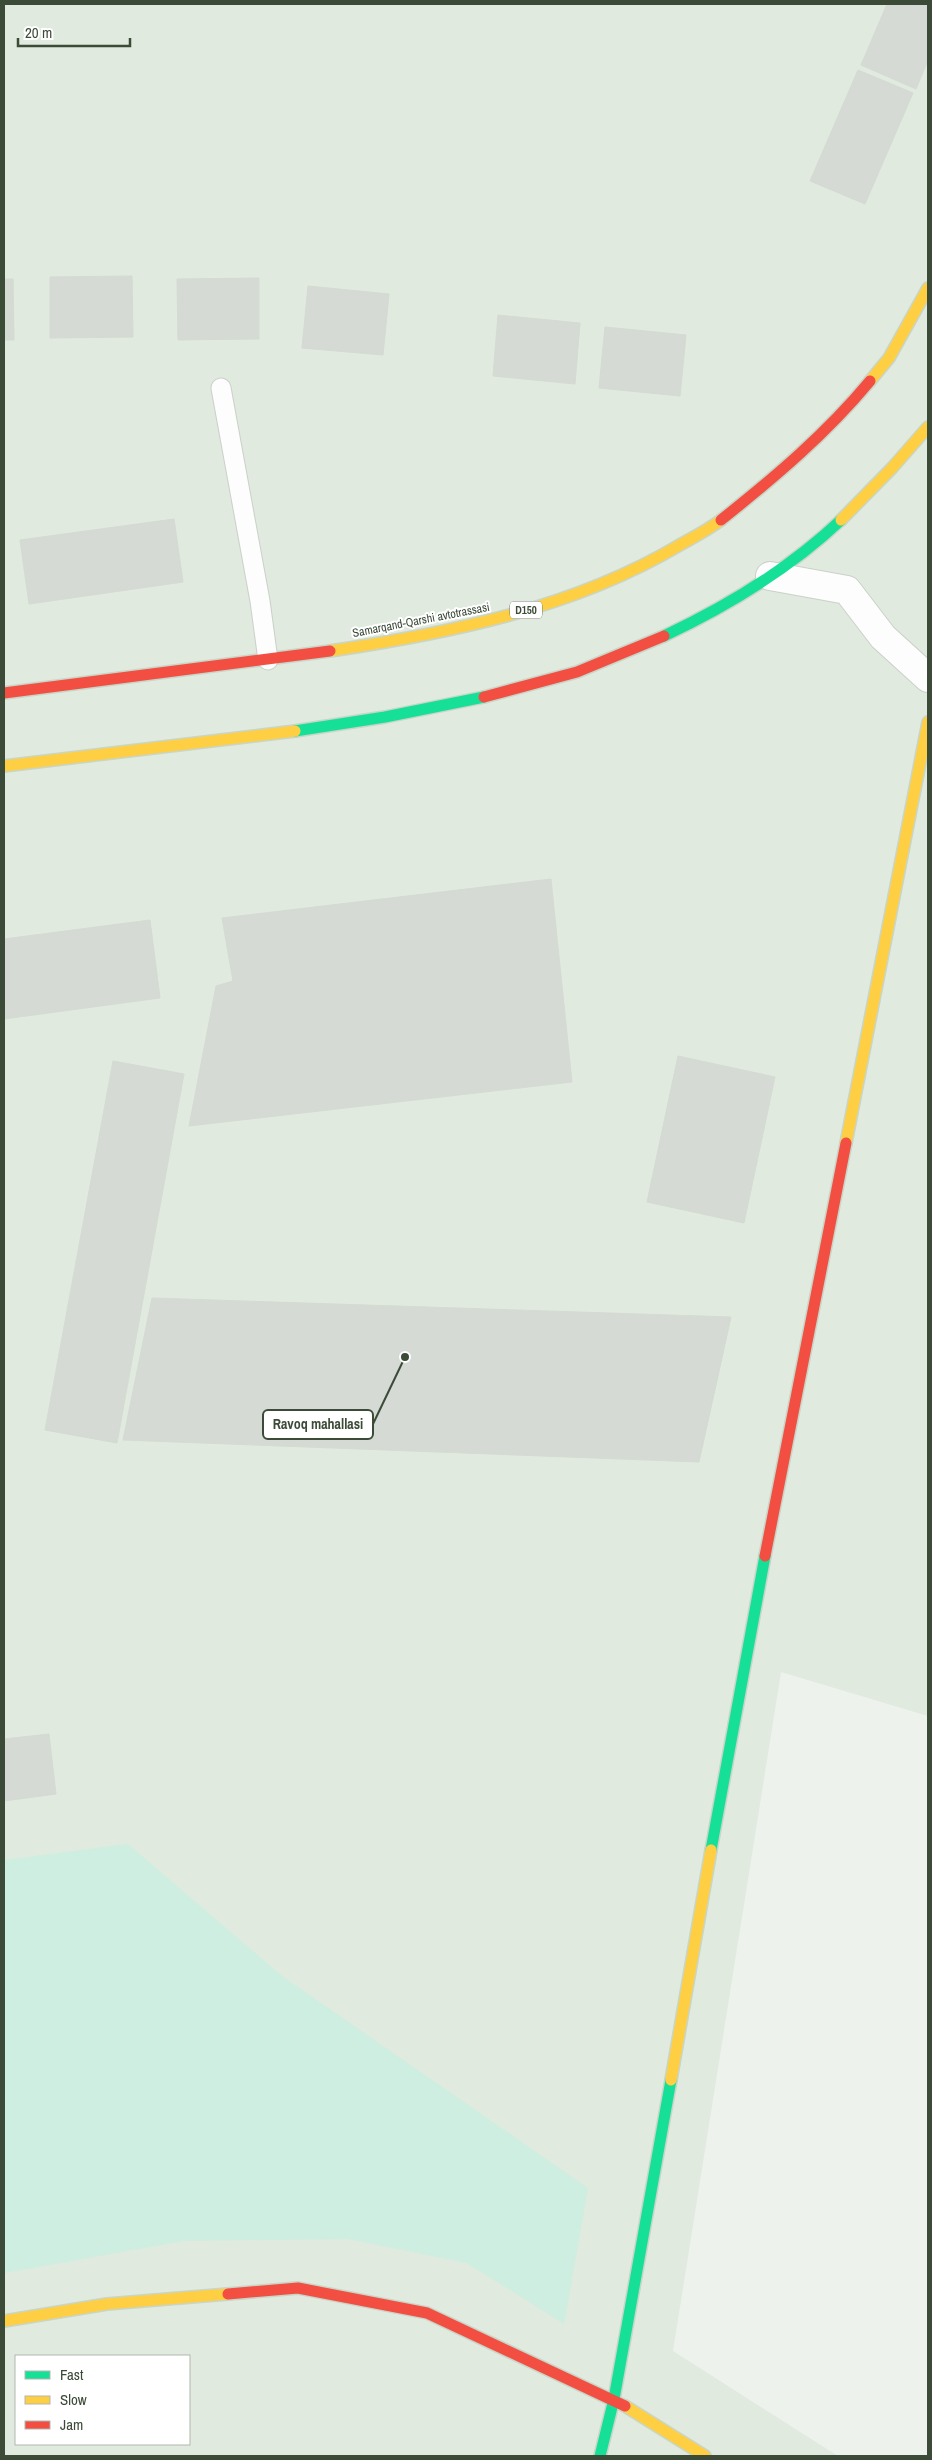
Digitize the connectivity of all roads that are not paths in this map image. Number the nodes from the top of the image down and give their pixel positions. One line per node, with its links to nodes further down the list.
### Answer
1 (928, 288): 5 (street, Samarqand-Qarshi avtotrassasi / D150)
2 (221, 388): 5 (lane)
3 (928, 427): 4 (street)
4 (770, 576): 6 (street); 9 (street)
5 (268, 660): 7 (street, Samarqand-Qarshi avtotrassasi / D150)
6 (928, 678)
7 (4, 693)
8 (928, 722): 11 (street)
9 (4, 766)
10 (4, 2321): 11 (street)
11 (614, 2399): 12 (street); 13 (street)
12 (600, 2456)
13 (705, 2456)

